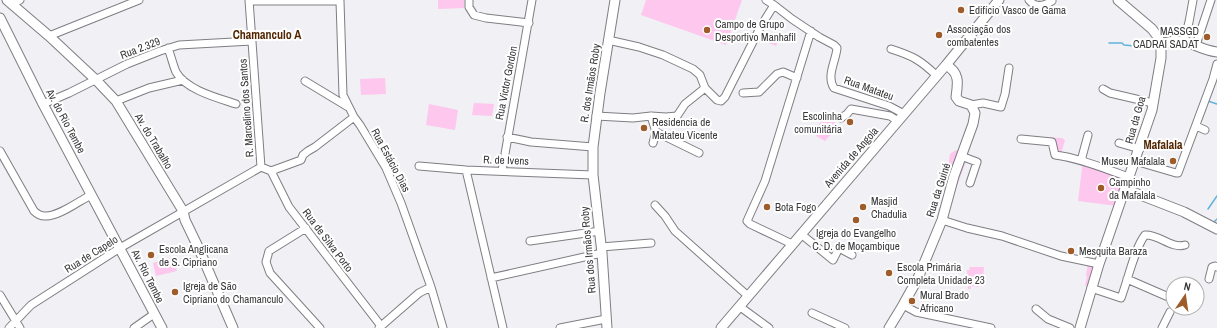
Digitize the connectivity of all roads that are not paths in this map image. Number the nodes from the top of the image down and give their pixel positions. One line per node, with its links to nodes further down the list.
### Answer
1 (139, 0): 19 (street)
2 (249, 0): 22 (street, R. Marcelino dos Santos); 44 (street, Rua Estácio Dias)
3 (469, 0): 16 (street)
4 (532, 0): 16 (street, Rua Victor Gordon)
5 (615, 0): 20 (main road, R. dos Irmãos Roby)
6 (766, 0): 14 (street, Rua Matateu)
7 (999, 0): 29 (main road, Avenida de Angola)
8 (1029, 0): 13 (street)
9 (1118, 0): 17 (main road)
10 (1193, 0): 21 (street)
11 (1211, 0): 24 (street)
12 (13, 1): 19 (main road, Av. do Trabalho)
13 (1052, 1)
14 (774, 5): 18 (street, Rua Matateu); 36 (street)
15 (0, 18): 41 (main road, Av. do Rio Tembe)
16 (529, 23): 54 (street, Rua Victor Gordon)
17 (1152, 29): 21 (main road); 23 (main road)
18 (811, 31): 32 (street); 49 (street, Rua Matateu)
19 (49, 36): 33 (main road, Av. do Trabalho)
20 (608, 40): 36 (street); 45 (main road, R. dos Irmãos Roby)
21 (1181, 40): 23 (main road); 24 (main road)
22 (252, 41): 25 (street, Rua 2.329); 66 (street, R. Marcelino dos Santos)
23 (1161, 44): 40 (main road, Rua da Goa)
24 (1196, 45): 27 (main road)
25 (168, 48): 33 (street, Rua 2.329); 34 (street)
26 (891, 49): 31 (street)
27 (1217, 52)
28 (1217, 64): 50 (street)
29 (946, 65): 31 (main road, Avenida de Angola); 43 (main road)
30 (1009, 68): 43 (street)
31 (936, 75): 49 (main road, Avenida de Angola)
32 (797, 78): 38 (street); 85 (street)
33 (96, 80): 39 (main road, Av. do Trabalho); 41 (street, Rua 2.329)
34 (183, 80): 39 (street); 42 (street)
35 (304, 81): 44 (street)
36 (705, 88): 46 (street)
37 (1103, 89): 40 (street)
38 (743, 93)
39 (116, 101): 76 (main road, Av. do Trabalho)
40 (1153, 103): 59 (main road, Rua da Goa)
41 (43, 104): 74 (main road, Av. do Rio Tembe)
42 (236, 104)
43 (971, 105): 62 (main road, Rua da Guiné)
44 (348, 107): 47 (street, Rua Estácio Dias)
45 (596, 116): 46 (street); 58 (main road, R. dos Irmãos Roby)
46 (651, 116): 52 (street)
47 (354, 117): 68 (street); 95 (street, Rua Estácio Dias)
48 (841, 118): 49 (street)
49 (901, 118): 82 (main road, Avenida de Angola)
50 (1196, 126): 51 (street); 64 (street)
51 (1205, 130)
52 (656, 132): 57 (street); 61 (street)
53 (1088, 135): 63 (street)
54 (507, 137): 58 (street); 69 (street, Rua Victor Gordon)
55 (1021, 139): 63 (street)
56 (1119, 142): 59 (street)
57 (653, 143)
58 (593, 147): 70 (main road, R. dos Irmãos Roby)
59 (1140, 149): 64 (main road, Rua da Goa)
60 (0, 151): 74 (street)
61 (699, 153)
62 (961, 156): 72 (street); 77 (main road, Rua da Guiné)
63 (1083, 161): 71 (street)
64 (1135, 161): 71 (main road, Rua da Goa)
65 (419, 166): 67 (street, R. de Ivens)
66 (261, 167): 68 (street); 76 (street, Rua de Capelo)
67 (466, 170): 69 (street, R. de Ivens); 92 (street)
68 (271, 171): 78 (street, Rua de Silva Porto)
69 (502, 171): 70 (street, R. de Ivens)
70 (593, 173): 80 (main road, Rua dos Irmãos Roby)
71 (1129, 177): 73 (main road, Rua da Goa)
72 (970, 183)
73 (1125, 189): 79 (main road); 90 (main road, Rua da Goa)
74 (91, 195): 81 (main road, Av. do Rio Tembe)
75 (655, 205): 99 (street)
76 (184, 216): 87 (street, Rua de Capelo); 113 (main road, Av. do Trabalho)
77 (942, 220): 90 (street); 100 (main road, Rua da Guiné)
78 (306, 228): 108 (street, Rua de Silva Porto); 114 (street)
79 (1217, 229)
80 (600, 232): 83 (street); 88 (main road, Rua dos Irmãos Roby)
81 (112, 234): 87 (main road, Av. Rio Tembe)
82 (801, 234): 85 (main road, Avenida de Angola); 89 (street)
83 (530, 241)
84 (651, 243): 88 (street)
85 (792, 244): 99 (main road, Avenida de Angola)
86 (1185, 245): 93 (street)
87 (120, 248): 104 (main road, Av. Rio Tembe); 106 (street, Rua de Capelo)
88 (602, 250): 92 (street); 107 (main road, Rua dos Irmãos Roby)
89 (852, 255)
90 (1099, 264): 96 (main road, Rua da Goa)
91 (1217, 267): 94 (street)
92 (491, 278): 116 (street)
93 (1127, 279): 96 (street); 98 (street)
94 (1209, 280)
95 (431, 287): 108 (street); 115 (street, Rua Estácio Dias)
96 (1092, 288): 124 (main road, Rua da Goa)
97 (0, 295): 106 (street)
98 (1165, 295)
99 (748, 296): 101 (main road, Avenida de Angola)
100 (904, 305): 121 (main road, Rua da Guiné); 122 (street)
101 (739, 306): 118 (main road, Avenida de Angola); 119 (street)
102 (1036, 309): 123 (street)
103 (812, 313): 120 (street)
104 (154, 314): 111 (street); 112 (main road, Av. Rio Tembe)
105 (1168, 316): 125 (street)
106 (16, 321): 109 (street, Rua de Capelo); 110 (street)
107 (606, 323): 117 (street)
108 (380, 327)
109 (10, 328)
110 (20, 328)
111 (134, 328)
112 (162, 328)
113 (233, 328)
114 (320, 328)
115 (443, 328)
116 (503, 328)
117 (560, 328)
118 (721, 328)
119 (768, 328)
120 (845, 328)
121 (889, 328)
122 (991, 328)
123 (1070, 328)
124 (1080, 328)
125 (1162, 328)

